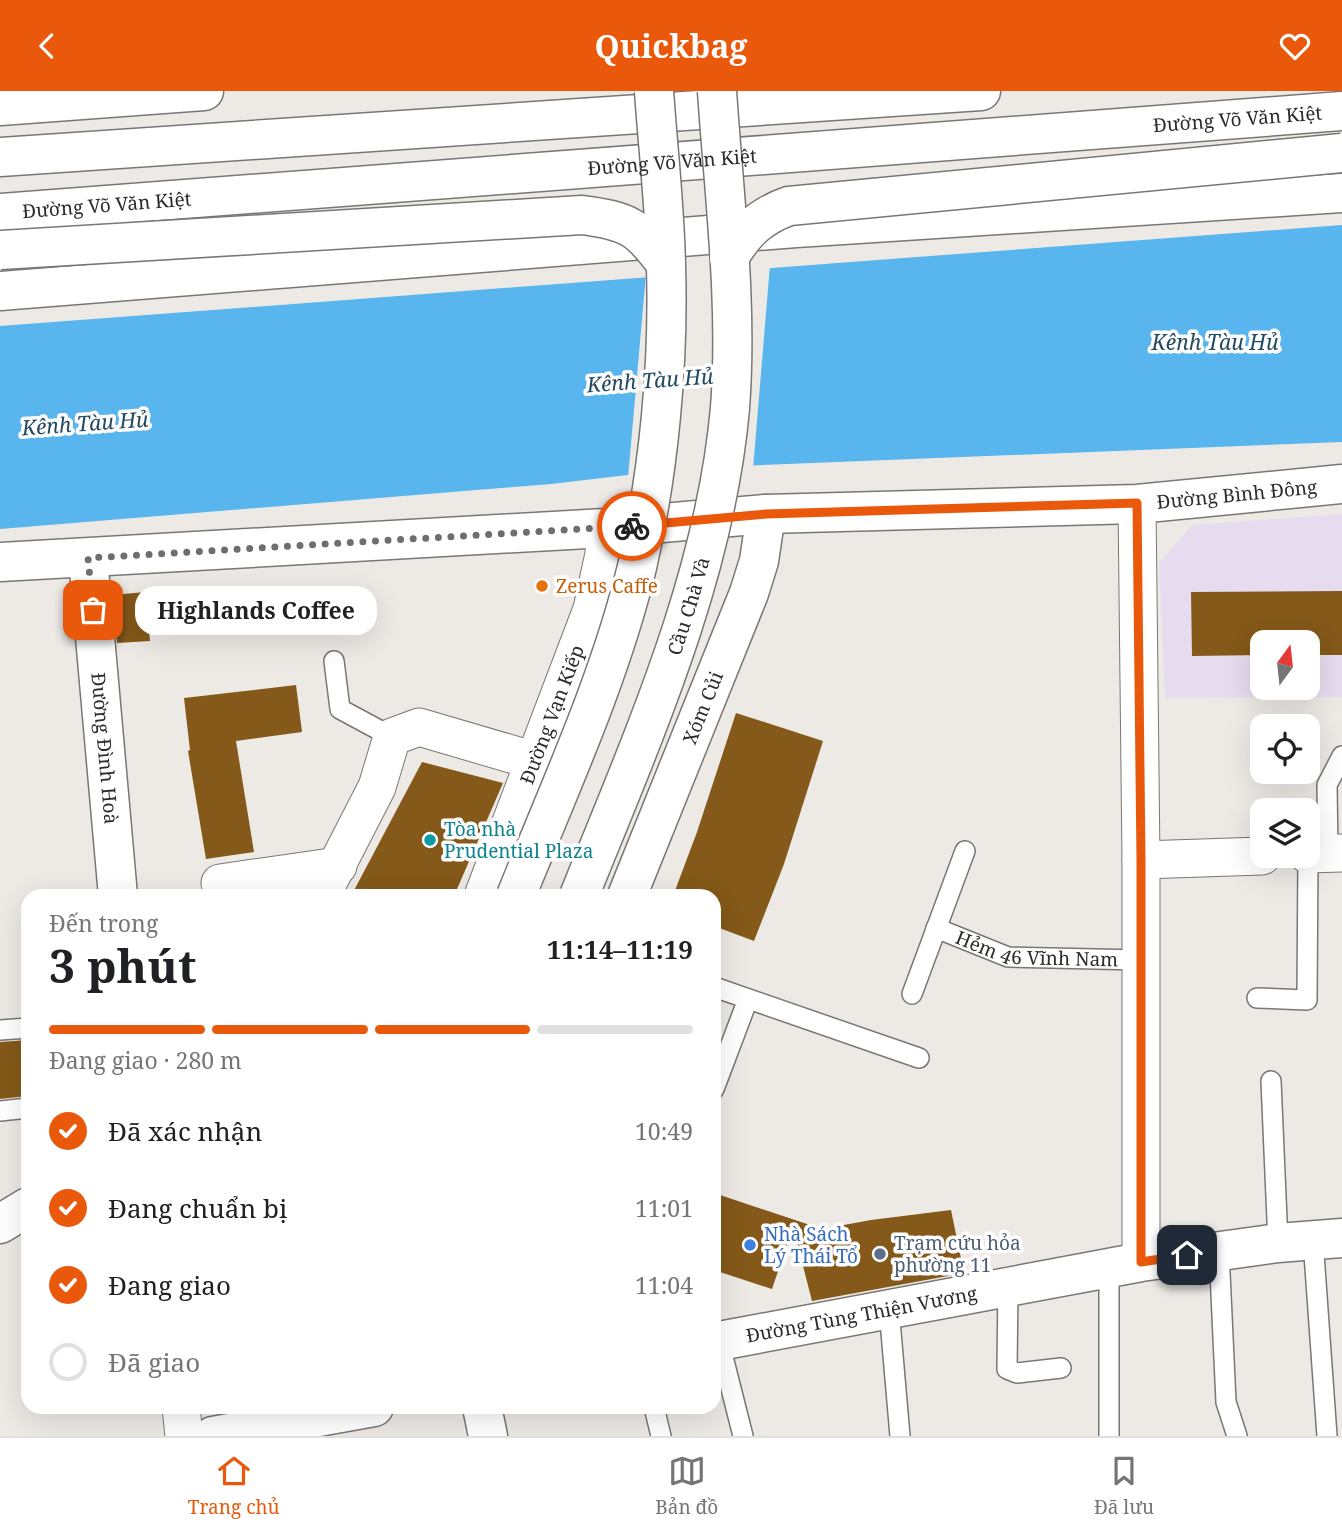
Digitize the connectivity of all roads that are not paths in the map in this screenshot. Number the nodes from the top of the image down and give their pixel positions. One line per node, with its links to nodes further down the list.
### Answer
1 (204, 91): 5 (main road)
2 (654, 91): 13 (main road, bridge)
3 (717, 91): 12 (main road, Cầu Chà Và, bridge)
4 (981, 91): 8 (main road)
5 (0, 106)
6 (1342, 111): 10 (main road, Đường Võ Văn Kiệt)
7 (1342, 153): 12 (main road, bridge)
8 (0, 157)
9 (1342, 193): 14 (main road)
10 (0, 213)
11 (0, 250): 13 (main road, bridge)
12 (729, 258): 34 (main road, Cầu Chà Và, bridge)
13 (666, 264): 33 (main road, bridge)
14 (0, 291)
15 (1342, 484): 16 (main road, Đường Bình Đông)
16 (1137, 503): 17 (main road, Đường Bình Đông); 28 (street)
17 (766, 514): 18 (main road, Đường Bình Đông); 35 (main road, Xóm Củi)
18 (605, 528): 19 (main road, Đường Bình Đông); 24 (street, Đường Vạn Kiếp)
19 (88, 558): 20 (main road, Đường Bình Đông); 31 (main road, Đường Đình Hoà)
20 (0, 562)
21 (334, 661): 22 (lane)
22 (392, 737): 24 (street); 29 (street)
23 (1342, 756): 26 (lane)
24 (535, 761): 32 (street, Đường Vạn Kiếp)
25 (965, 851): 36 (lane, Hẻm 46 Vĩnh Nam)
26 (1322, 854): 40 (lane)
27 (1250, 856): 28 (street)
28 (1141, 860): 37 (street)
29 (330, 881): 30 (street)
30 (220, 883)
31 (117, 889)
32 (486, 889)
33 (519, 889)
34 (582, 889)
35 (630, 889)
36 (936, 928): 37 (lane, Hẻm 46 Vĩnh Nam); 39 (lane, Hẻm 46 Vĩnh Nam)
37 (1141, 960): 53 (street)
38 (721, 989): 41 (lane)
39 (912, 993)
40 (1257, 998)
41 (748, 999): 44 (lane); 45 (lane)
42 (21, 1028): 43 (lane)
43 (0, 1030)
44 (919, 1058)
45 (721, 1070)
46 (1271, 1081): 51 (lane)
47 (21, 1109): 48 (lane)
48 (0, 1111)
49 (21, 1211): 50 (main road)
50 (0, 1224)
51 (1311, 1241): 52 (main road, Đường Tùng Thiện Vương); 72 (lane)
52 (1219, 1251): 53 (main road, Đường Tùng Thiện Vương); 71 (lane)
53 (1125, 1265): 54 (main road, Đường Tùng Thiện Vương); 70 (lane)
54 (1008, 1286): 55 (main road, Đường Tùng Thiện Vương); 58 (lane)
55 (889, 1309): 56 (main road, Đường Tùng Thiện Vương); 69 (lane)
56 (721, 1340)
57 (721, 1356): 68 (lane)
58 (1061, 1368)
59 (182, 1414): 64 (street)
60 (340, 1414): 63 (main road)
61 (483, 1414): 66 (main road)
62 (656, 1414): 67 (lane)
63 (304, 1421): 65 (main road)
64 (184, 1436)
65 (214, 1436)
66 (488, 1436)
67 (662, 1436)
68 (743, 1436)
69 (900, 1436)
70 (1109, 1436)
71 (1237, 1436)
72 (1327, 1436)

